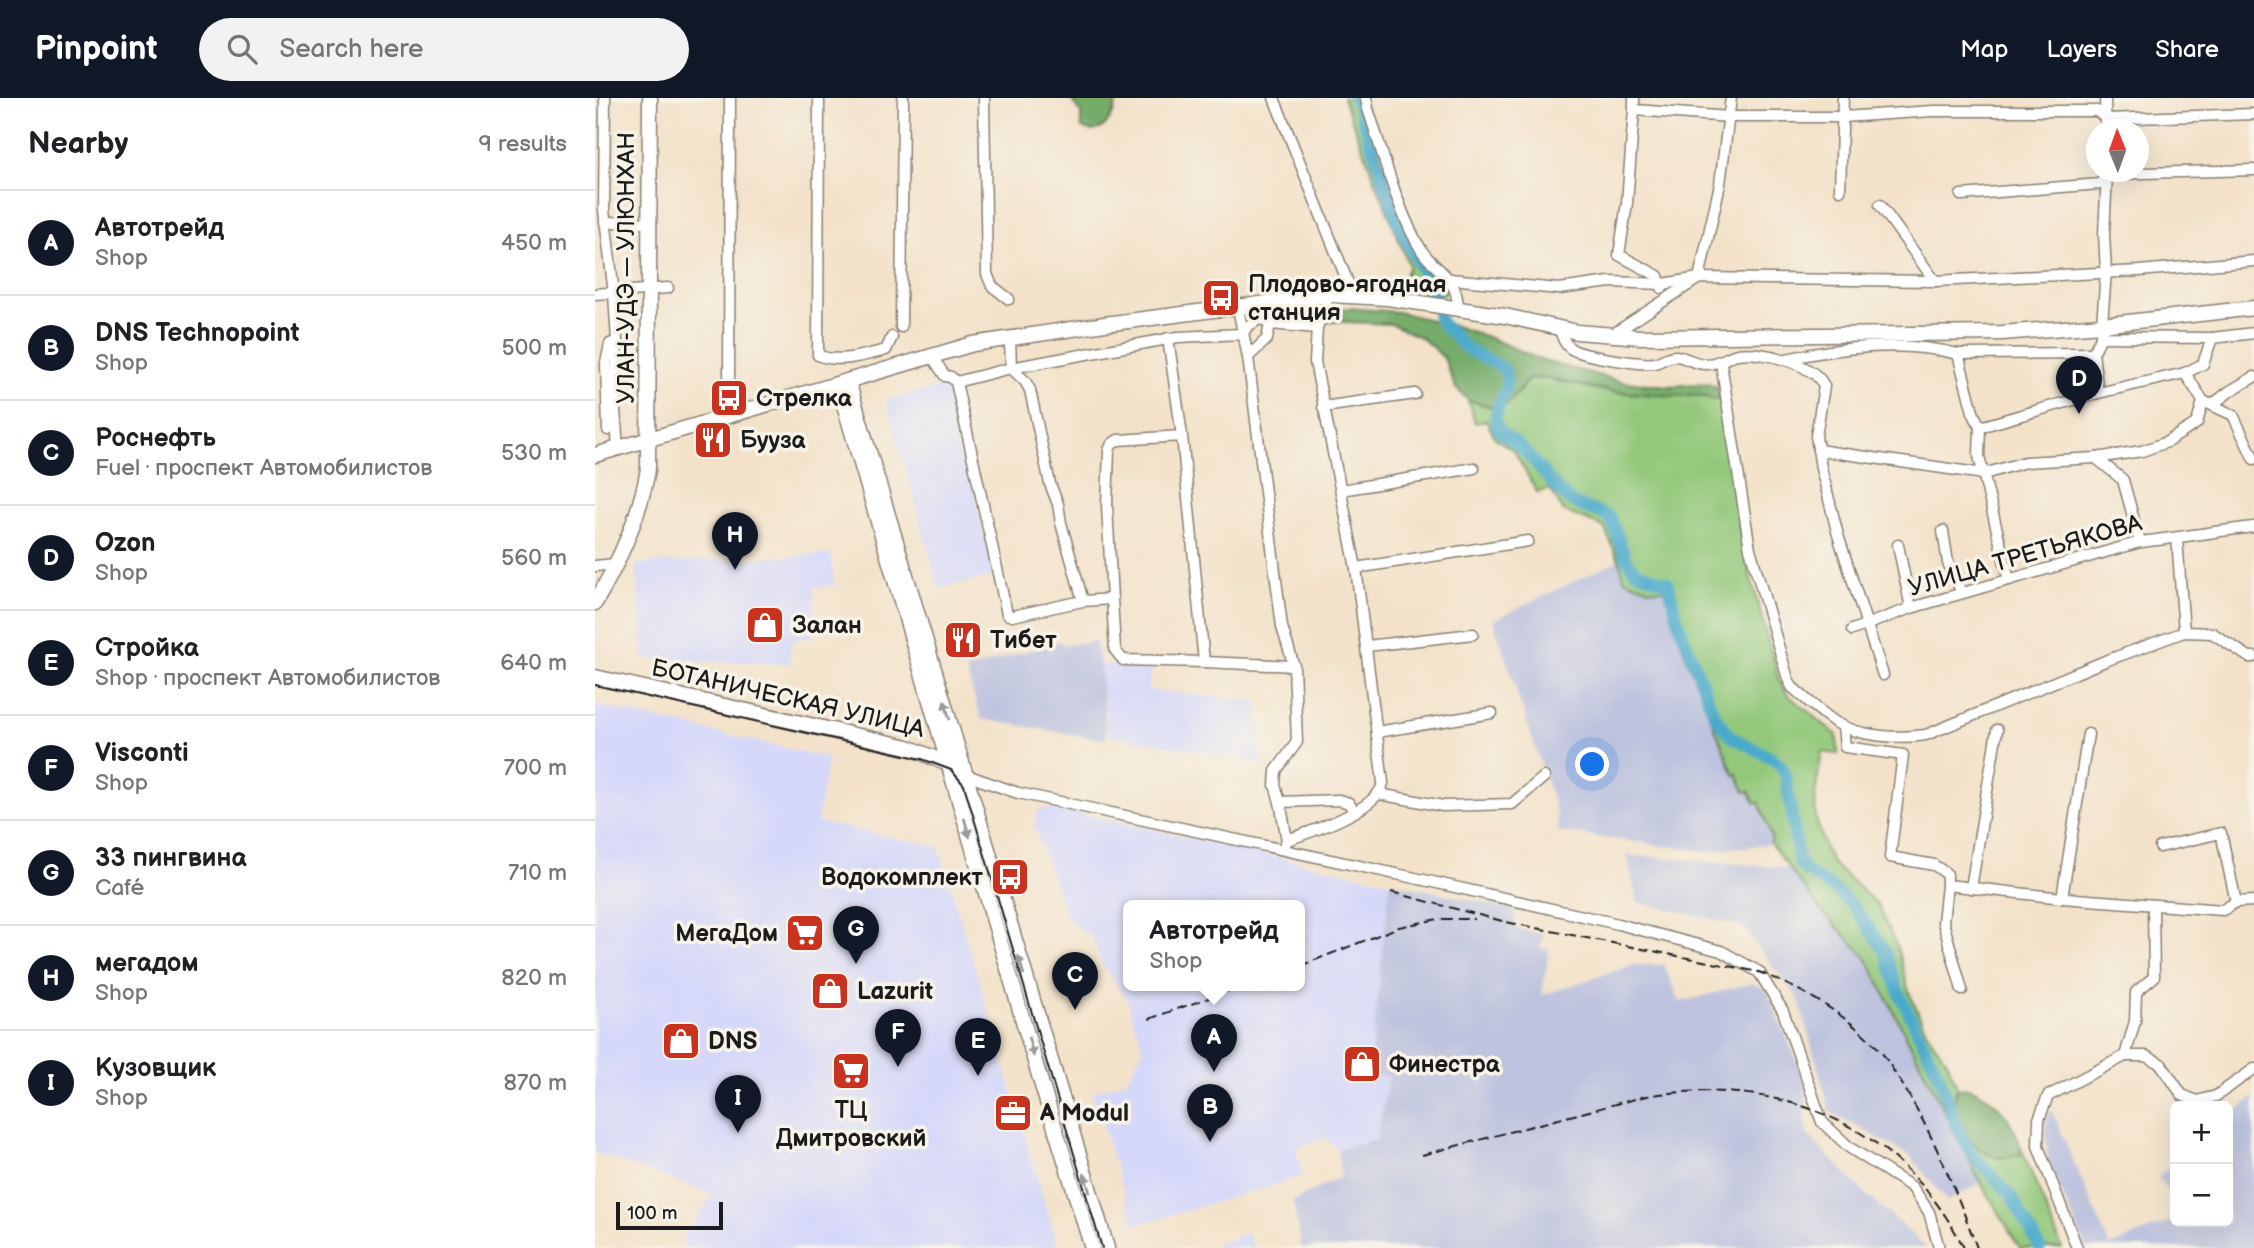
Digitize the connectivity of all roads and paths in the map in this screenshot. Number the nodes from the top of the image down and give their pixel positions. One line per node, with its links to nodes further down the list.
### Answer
1 (605, 98): 21 (street)
2 (650, 98): 30 (main road, УЛАН-УДЭ — УЛЮНХАН)
3 (730, 98): 70 (street)
4 (819, 98): 56 (street)
5 (903, 98): 49 (street)
6 (984, 98): 43 (street)
7 (1274, 98): 42 (street)
8 (1366, 98): 34 (street)
9 (1731, 98): 16 (street)
10 (1843, 98): 17 (street)
11 (1933, 98): 14 (street)
12 (2105, 98): 19 (street)
13 (1634, 104): 16 (street); 36 (street)
14 (1933, 111): 17 (street); 18 (street)
15 (2254, 114): 20 (street)
16 (1730, 117): 17 (street); 33 (street)
17 (1843, 117): 26 (street)
18 (2103, 119)
19 (2106, 119)
20 (2149, 121)
21 (600, 129): 29 (street)
22 (2254, 170): 23 (street)
23 (2149, 172)
24 (2101, 182): 27 (street)
25 (2107, 182): 32 (street)
26 (1840, 190)
27 (1961, 195)
28 (1880, 205): 35 (street)
29 (601, 214): 30 (street); 40 (street)
30 (650, 223): 37 (main road, УЛАН-УДЭ — УЛЮНХАН)
31 (2254, 261): 32 (street)
32 (2106, 272): 35 (street); 52 (street)
33 (1699, 278): 35 (street); 36 (street); 44 (street)
34 (1450, 279): 36 (street); 46 (street)
35 (1935, 281)
36 (1663, 285): 44 (street)
37 (650, 288): 38 (street); 40 (street); 81 (main road, УЛАН-УДЭ — УЛЮНХАН)
38 (668, 288)
39 (595, 294): 40 (street)
40 (614, 294): 60 (street)
41 (1329, 295): 42 (main road); 48 (main road); 50 (street)
42 (1353, 295): 46 (main road)
43 (1009, 299)
44 (1660, 303): 55 (street)
45 (1238, 308): 48 (main road); 54 (street); 57 (main road)
46 (1458, 308): 51 (main road)
47 (2254, 308): 52 (main road)
48 (1264, 316): 50 (street); 54 (street); 64 (street)
49 (901, 327)
50 (1317, 328): 76 (street)
51 (1560, 329): 55 (main road); 66 (street)
52 (2101, 331): 55 (main road); 59 (street); 61 (street)
53 (2254, 333): 59 (street)
54 (1242, 334): 58 (street); 64 (street)
55 (1610, 335)
56 (892, 337)
57 (1010, 338): 63 (main road); 67 (street)
58 (1168, 338): 67 (street); 79 (street)
59 (2212, 338): 68 (street)
60 (617, 341): 80 (street); 80 (street)
61 (2093, 353): 62 (street); 73 (street)
62 (1958, 354): 65 (street); 78 (street)
63 (931, 355): 71 (street); 72 (main road)
64 (1248, 358): 111 (street)
65 (1786, 359): 66 (street); 82 (street)
66 (1721, 362): 115 (street)
67 (1011, 368): 71 (street); 101 (street)
68 (2185, 373): 73 (street); 75 (street)
69 (2254, 377): 75 (street)
70 (729, 382)
71 (956, 382): 101 (street)
72 (843, 383): 81 (main road); 119 (main road); 120 (main road, one-way to 72)
73 (2098, 393): 78 (street)
74 (1415, 394): 76 (street)
75 (2207, 403): 84 (street); 85 (street)
76 (1323, 407): 88 (street)
77 (595, 422): 80 (street)
78 (1980, 427): 87 (street)
79 (1182, 436): 100 (street); 110 (street)
80 (614, 437): 81 (main road); 83 (main road)
81 (647, 439): 95 (main road, УЛАН-УДЭ — УЛЮНХАН)
82 (1818, 450): 87 (street); 104 (street)
83 (595, 455)
84 (2096, 458): 87 (street); 93 (street)
85 (2254, 459)
86 (1474, 468): 88 (street)
87 (1985, 474): 98 (street)
88 (1341, 490): 97 (street)
89 (2254, 527): 91 (street, УЛИЦА ТРЕТЬЯКОВА)
90 (1943, 531): 99 (street)
91 (2177, 538): 93 (street, УЛИЦА ТРЕТЬЯКОВА); 106 (street)
92 (1528, 541): 97 (street)
93 (2140, 542): 98 (street, УЛИЦА ТРЕТЬЯКОВА)
94 (1898, 545): 103 (street)
95 (616, 564): 96 (street); 102 (main road, УЛАН-УДЭ — УЛЮНХАН)
96 (595, 566)
97 (1356, 568): 108 (street)
98 (2009, 580): 99 (street, УЛИЦА ТРЕТЬЯКОВА)
99 (1962, 593): 103 (street, УЛИЦА ТРЕТЬЯКОВА)
100 (1112, 599): 101 (street); 110 (street)
101 (1083, 600)
102 (595, 603)
103 (1911, 608): 104 (street, УЛИЦА ТРЕТЬЯКОВА)
104 (1868, 626): 105 (street, УЛИЦА ТРЕТЬЯКОВА); 112 (street)
105 (1852, 630)
106 (2184, 632): 109 (street); 115 (street)
107 (1473, 634): 108 (street)
108 (1367, 646): 117 (street)
109 (2254, 657)
110 (1204, 662): 111 (street)
111 (1294, 666): 123 (street)
112 (1883, 675)
113 (595, 677): 119 (main road, БОТАНИЧЕСКАЯ УЛИЦА)
114 (1492, 713): 117 (street)
115 (1843, 726): 127 (street)
116 (1997, 730): 128 (street)
117 (1377, 732): 122 (street)
118 (2088, 734): 129 (street)
119 (949, 763): 120 (main road, БОТАНИЧЕСКАЯ УЛИЦА); 136 (main road, one-way to 136)
120 (966, 775): 125 (street); 137 (main road, one-way to 120)
121 (1544, 777): 122 (street)
122 (1379, 794): 124 (street)
123 (1280, 802): 124 (street); 125 (street)
124 (1354, 811): 125 (street)
125 (1285, 845): 138 (street)
126 (2160, 847): 131 (street)
127 (1947, 885): 128 (street); 133 (street)
128 (1971, 888): 129 (street)
129 (2062, 898): 132 (street)
130 (2254, 901): 131 (street)
131 (2237, 902): 132 (street)
132 (2153, 906): 134 (street)
133 (1962, 990)
134 (2125, 1056): 135 (street); 139 (street)
135 (2254, 1069)
136 (1092, 1248)
137 (1107, 1248)
138 (1939, 1248)
139 (2077, 1248)

